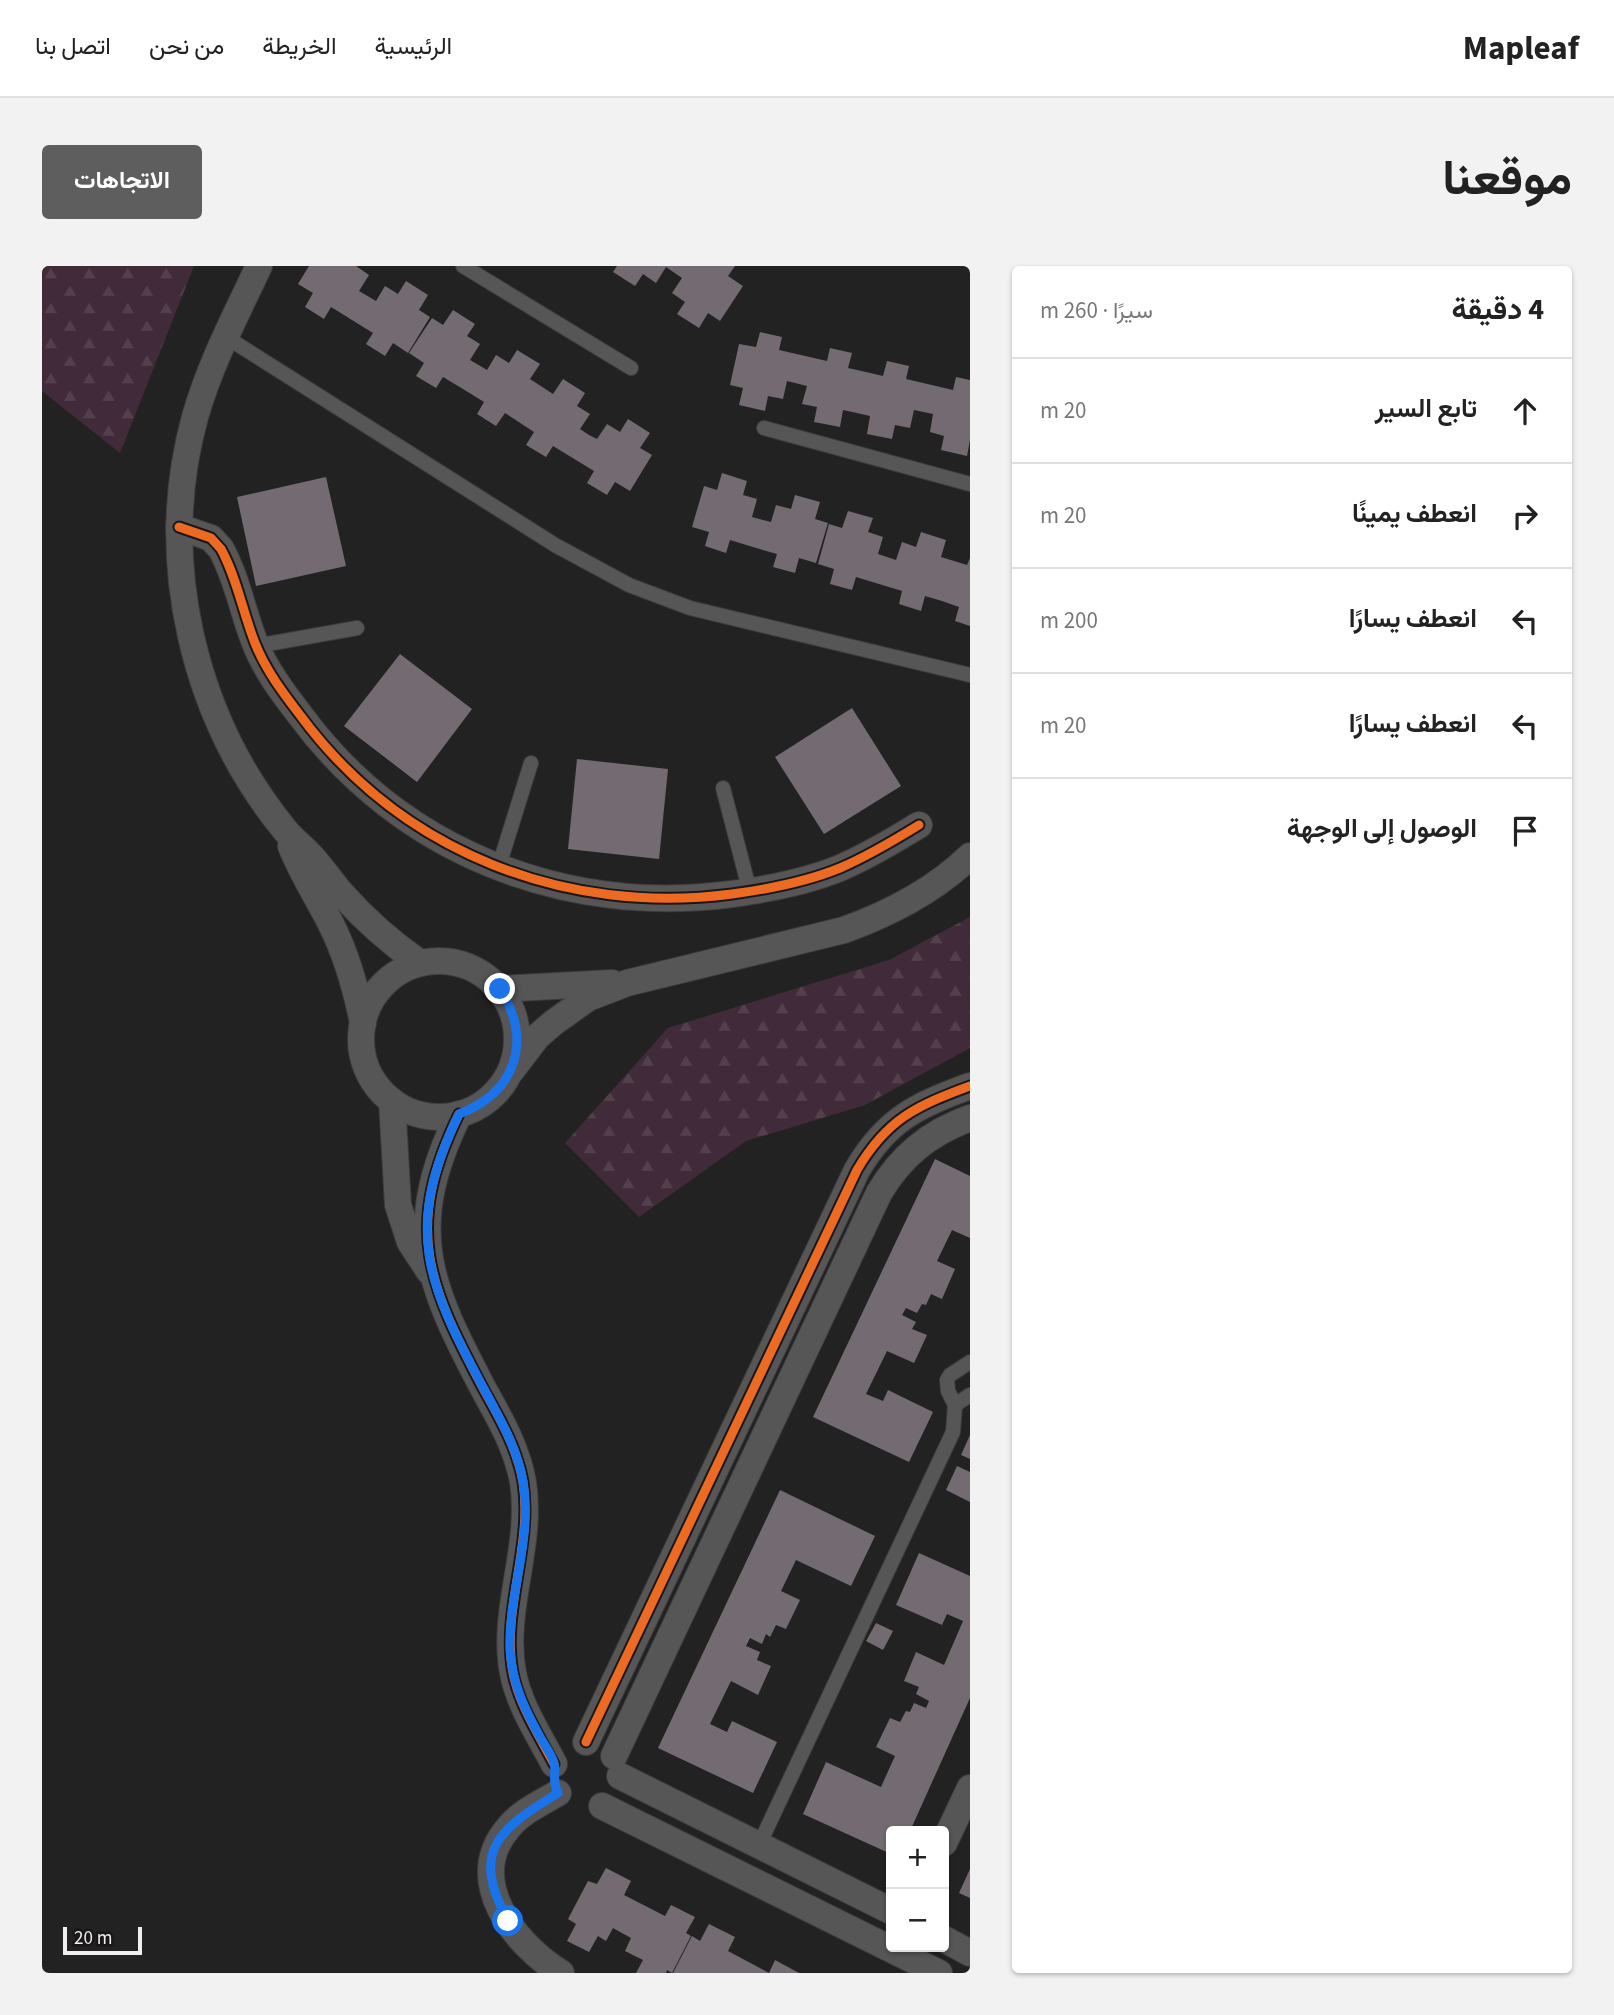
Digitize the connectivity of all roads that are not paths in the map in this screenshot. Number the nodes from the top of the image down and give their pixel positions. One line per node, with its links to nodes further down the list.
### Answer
1 (259, 266): 3 (street)
2 (463, 266): 4 (lane)
3 (226, 337): 7 (street); 10 (lane)
4 (631, 368)
5 (764, 428): 6 (lane)
6 (970, 484)
7 (179, 527): 9 (street); 14 (street)
8 (357, 628): 9 (lane)
9 (256, 646): 16 (street)
10 (970, 675)
11 (531, 763): 16 (lane)
12 (723, 788): 17 (lane)
13 (919, 825): 17 (street)
14 (286, 831): 18 (street); 19 (street)
15 (970, 856): 21 (street)
16 (498, 869): 17 (street)
17 (750, 892)
18 (368, 922): 19 (street); 20 (street)
19 (341, 944): 23 (street)
20 (420, 963): 22 (street); 23 (street)
21 (627, 983): 22 (street); 24 (street)
22 (500, 989): 24 (street)
23 (363, 1023): 26 (street)
24 (511, 1071): 27 (street)
25 (970, 1086): 33 (street)
26 (392, 1101): 27 (street); 29 (street)
27 (459, 1114): 29 (street)
28 (970, 1118): 35 (street)
29 (432, 1276): 34 (street)
30 (970, 1363): 32 (lane)
31 (970, 1395): 32 (lane)
32 (955, 1405): 39 (lane)
33 (586, 1742): 34 (street); 35 (street)
34 (554, 1764): 37 (street)
35 (617, 1766): 37 (street); 39 (street)
36 (970, 1788): 38 (street)
37 (579, 1804): 43 (street); 44 (street)
38 (949, 1832)
39 (760, 1845): 40 (street)
40 (886, 1908)
41 (949, 1942): 42 (street)
42 (970, 1954)
43 (561, 1973)
44 (939, 1973)

